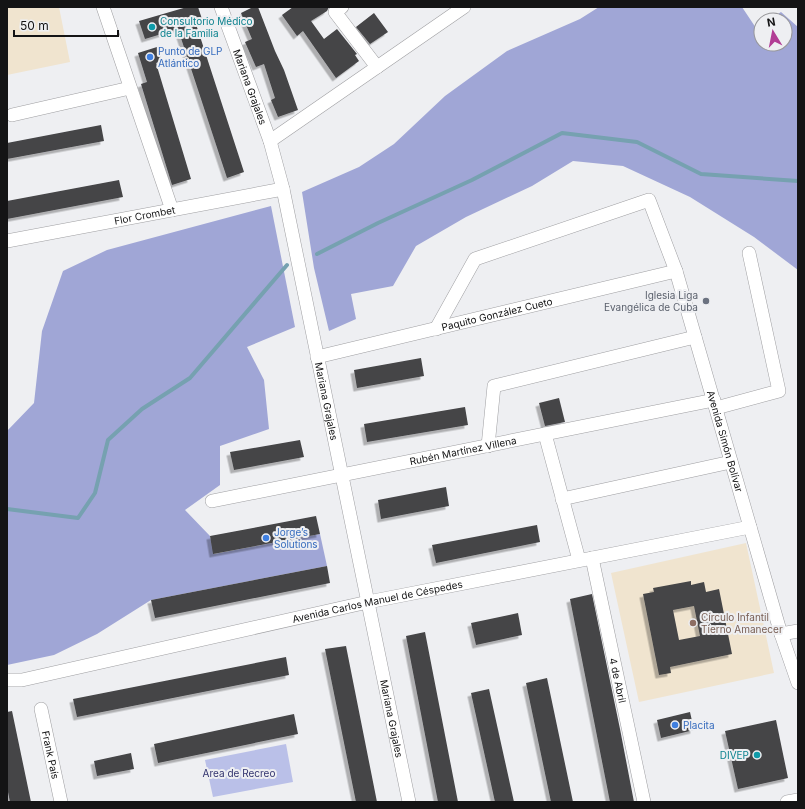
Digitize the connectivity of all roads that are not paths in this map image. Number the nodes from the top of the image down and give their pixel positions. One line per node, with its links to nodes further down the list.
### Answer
1 (104, 7): 6 (street)
2 (221, 7): 8 (street, Mariana Grajales)
3 (342, 7): 5 (street)
4 (464, 7): 5 (street)
5 (377, 67): 8 (street)
6 (130, 88): 7 (street); 10 (street)
7 (12, 114)
8 (270, 141): 9 (street, Mariana Grajales)
9 (283, 189): 10 (street, Flor Crombet); 16 (street, Mariana Grajales)
10 (172, 210): 11 (street, Flor Crombet)
11 (7, 241)
12 (749, 253): 17 (street, Rubén Martínez Villena)
13 (676, 271): 14 (street, Paquito González Cueto); 14 (street, Avenida Simón Bolívar); 15 (street, Avenida Simón Bolívar)
14 (436, 329): 16 (street, Paquito González Cueto)
15 (695, 337): 17 (street, Avenida Simón Bolívar); 19 (street)
16 (317, 357): 21 (street, Mariana Grajales)
17 (715, 404): 18 (street, Rubén Martínez Villena); 20 (street, Avenida Simón Bolívar)
18 (545, 434): 19 (street, Rubén Martínez Villena); 22 (street)
19 (488, 446): 21 (street, Rubén Martínez Villena)
20 (731, 462): 22 (street); 24 (street, Avenida Simón Bolívar)
21 (342, 475): 23 (street, Rubén Martínez Villena); 27 (street, Mariana Grajales)
22 (562, 499): 26 (street)
23 (212, 501)
24 (750, 527): 25 (street, Avenida Carlos Manuel de Céspedes); 29 (street, Avenida Simón Bolívar)
25 (592, 558): 26 (street, Avenida Carlos Manuel de Céspedes); 36 (street, 4 de Abril)
26 (579, 560): 27 (street, Avenida Carlos Manuel de Céspedes)
27 (368, 602): 30 (street, Avenida Carlos Manuel de Céspedes); 35 (street, Mariana Grajales)
28 (798, 631): 29 (street)
29 (781, 634): 31 (street, Avenida Simón Bolívar)
30 (7, 680)
31 (798, 683)
32 (40, 709): 34 (street, Frank País)
33 (798, 800): 37 (street)
34 (61, 802)
35 (409, 802)
36 (644, 802)
37 (787, 802)

